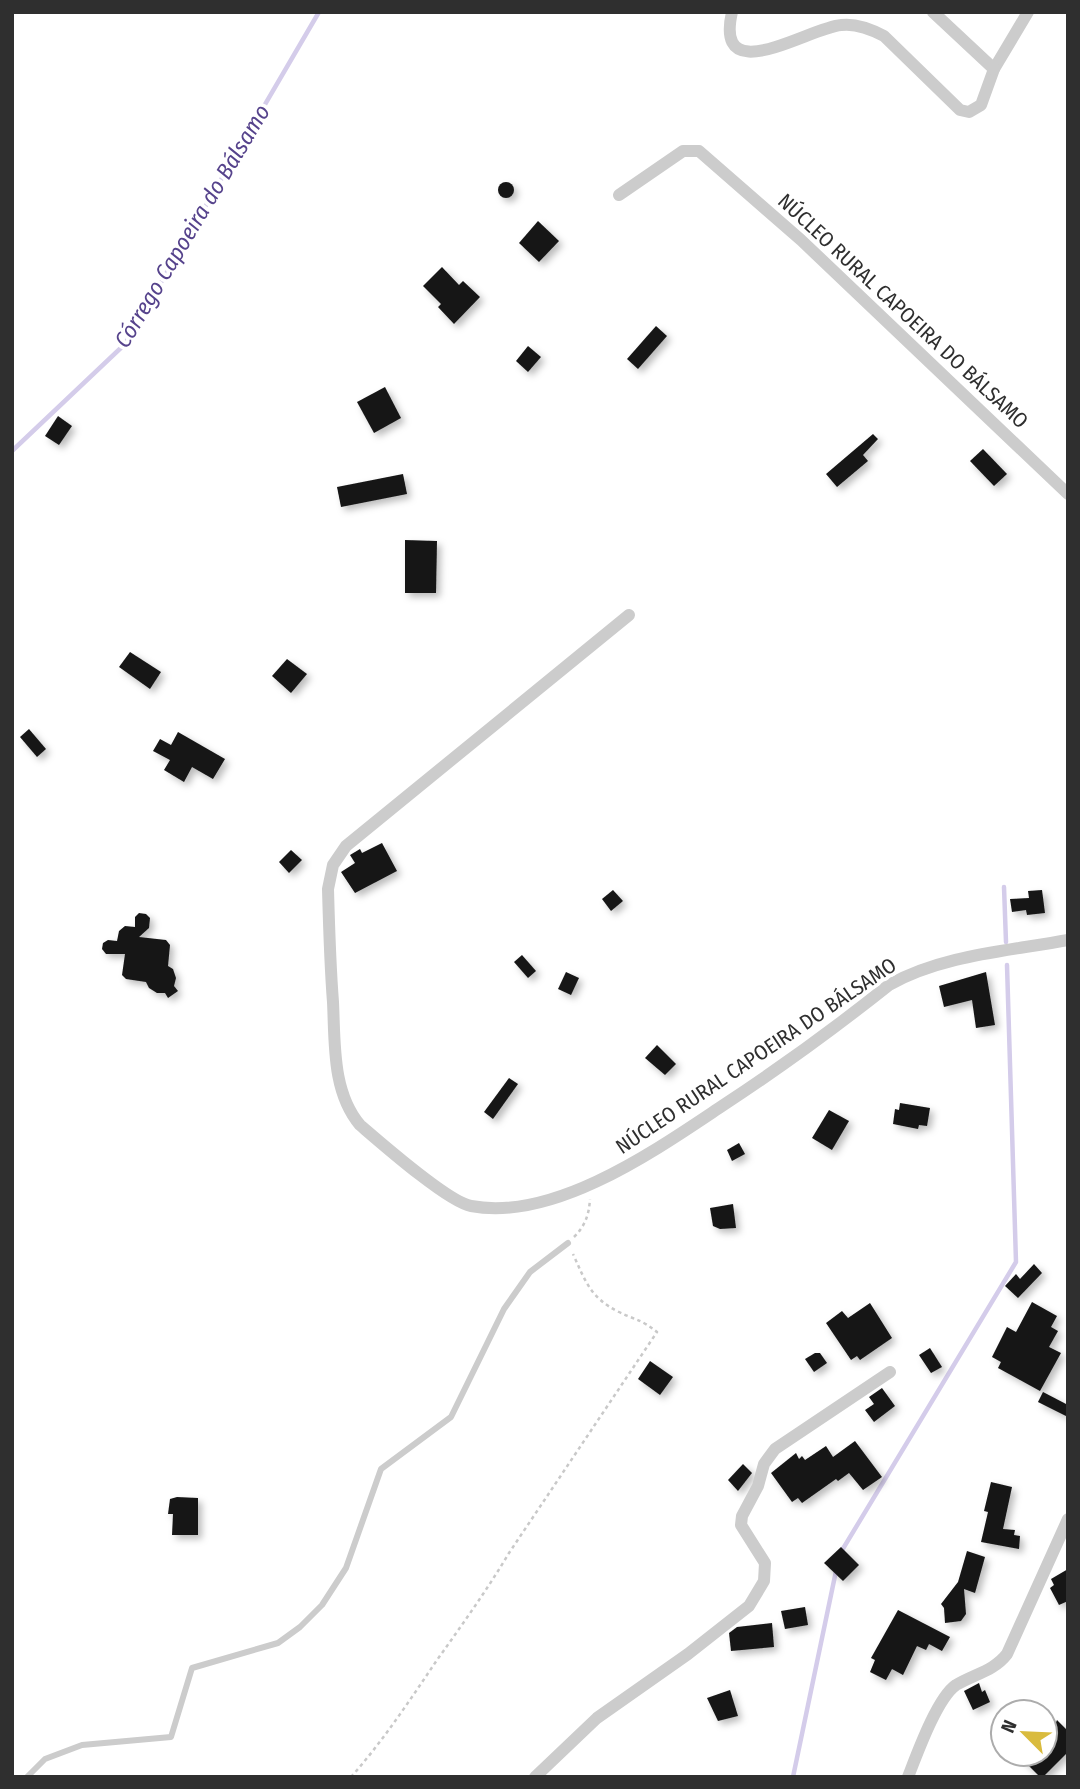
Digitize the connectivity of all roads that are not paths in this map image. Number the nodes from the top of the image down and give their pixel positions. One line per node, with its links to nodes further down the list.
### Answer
1 (732, 12): 4 (street)
2 (933, 12): 4 (street)
3 (1028, 12): 4 (street)
4 (995, 69)
5 (619, 195): 6 (street, NÚCLEO RURAL CAPOEIRA DO BÁLSAMO)
6 (1068, 494)
7 (629, 615): 8 (street, NÚCLEO RURAL CAPOEIRA DO BÁLSAMO)
8 (1068, 940)
9 (568, 1243): 12 (lane)
10 (890, 1372): 13 (street)
11 (1068, 1519): 14 (street)
12 (27, 1777)
13 (535, 1777)
14 (908, 1777)

